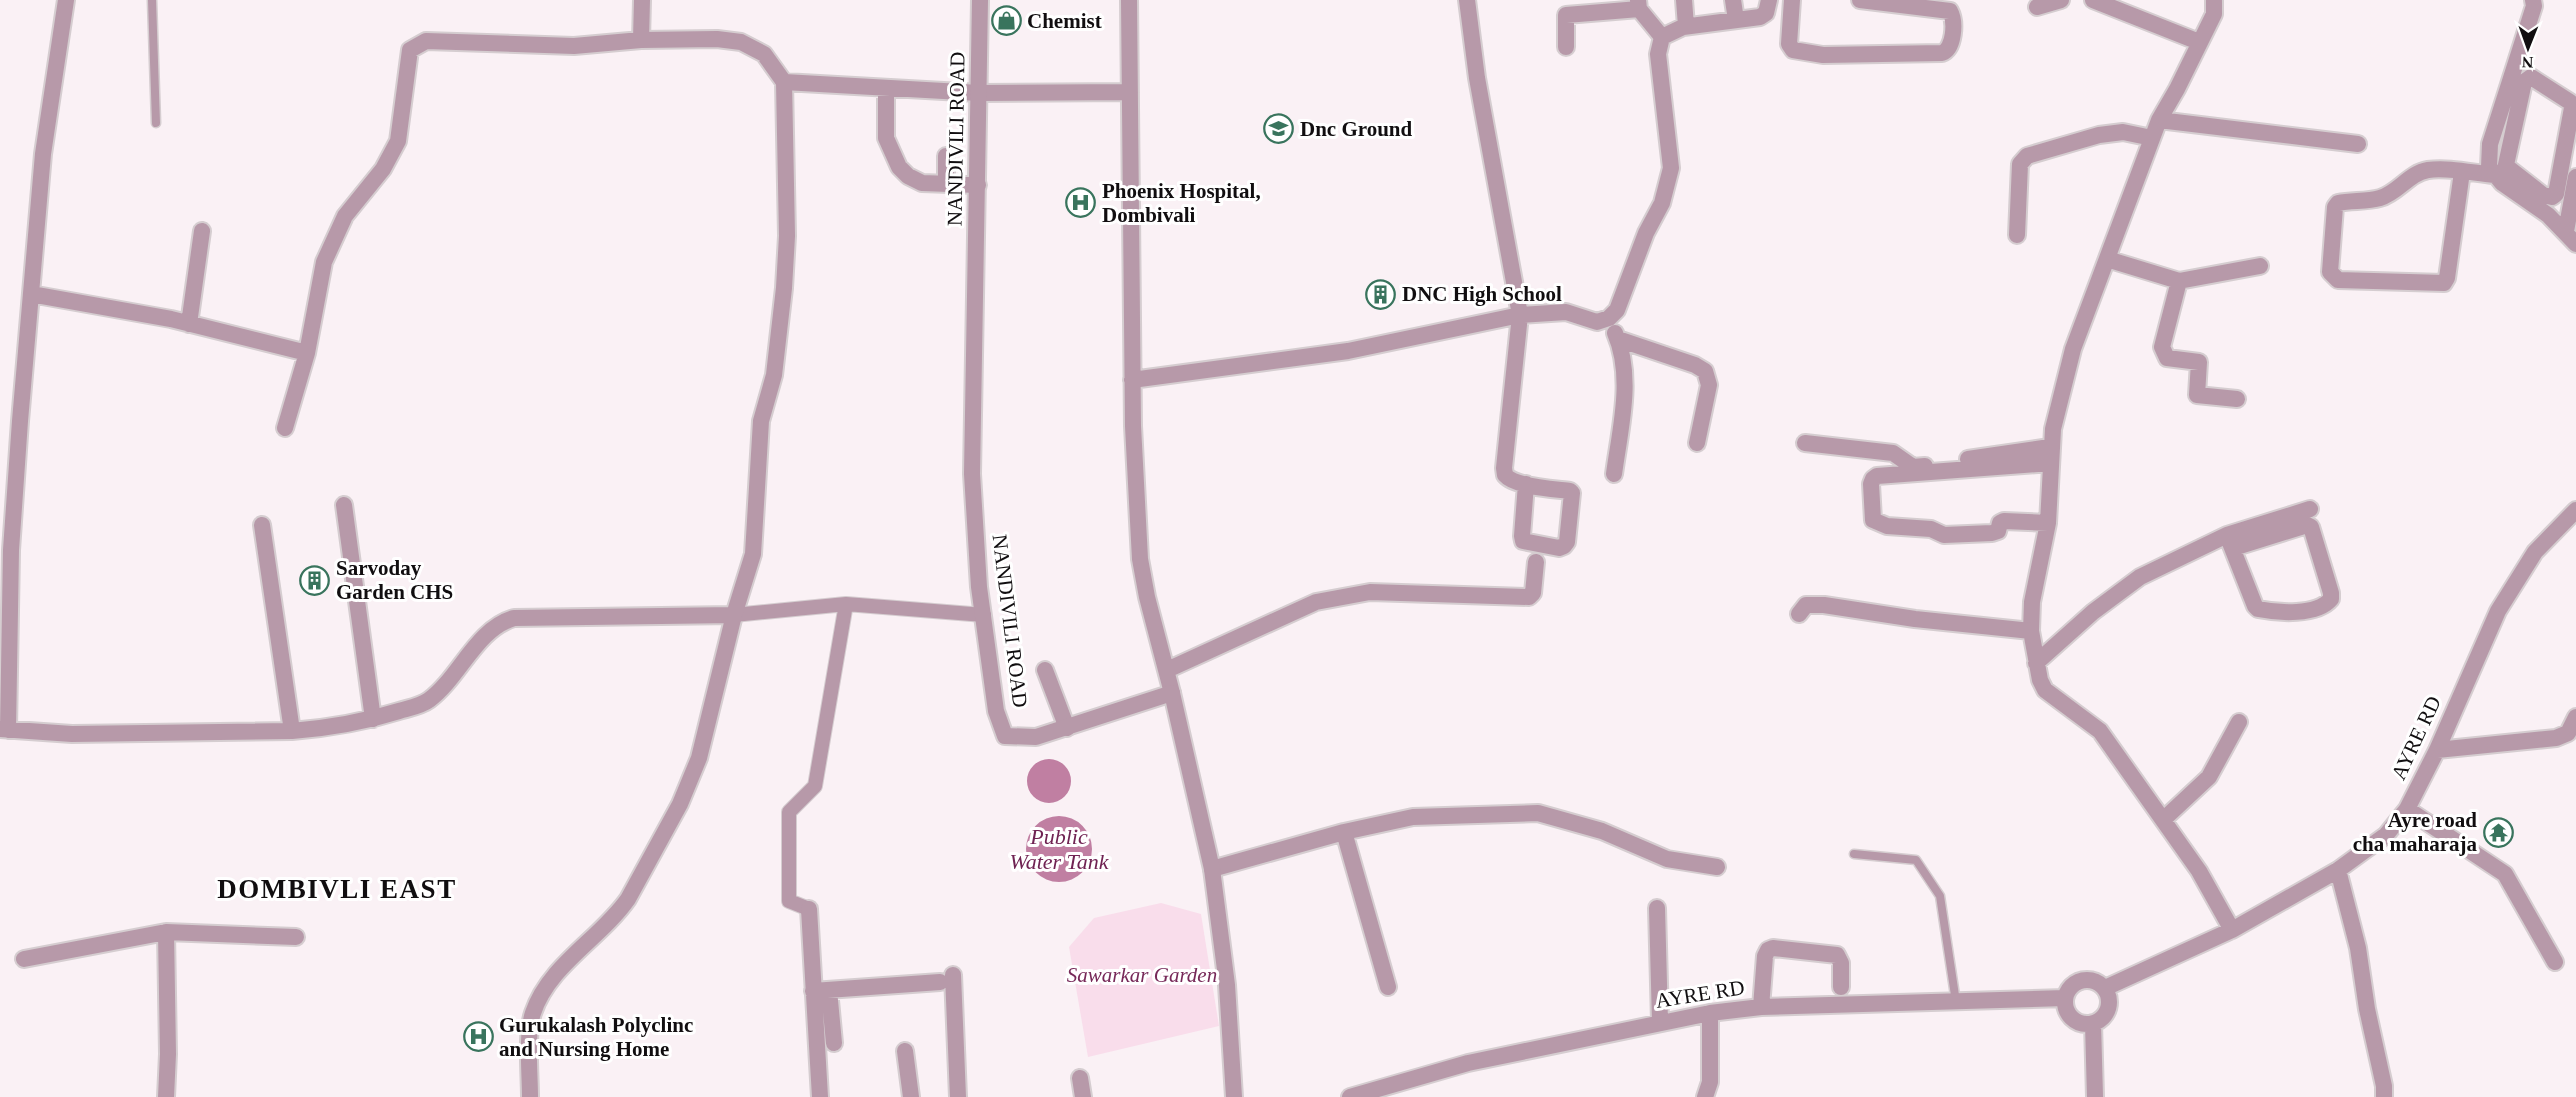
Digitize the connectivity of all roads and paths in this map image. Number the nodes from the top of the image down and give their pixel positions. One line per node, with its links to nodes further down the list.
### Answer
1 (66, 0): 45 (street)
2 (152, 0): 29 (lane)
3 (642, 0): 21 (street)
4 (980, 0): 27 (street, NANDIVILI ROAD)
5 (1130, 0): 26 (street)
6 (1467, 0): 46 (street)
7 (1684, 0): 19 (street)
8 (1733, 0): 18 (street)
9 (1860, 0): 16 (street)
10 (2061, 0): 17 (street)
11 (2093, 0): 22 (street)
12 (2214, 0): 22 (street)
13 (2533, 0): 34 (street)
14 (1769, 3): 16 (street); 18 (street)
15 (1639, 4): 20 (street); 23 (street)
16 (1791, 4)
17 (2037, 7)
18 (1736, 21): 19 (street)
19 (1686, 26): 20 (street)
20 (1662, 37): 47 (street)
21 (641, 39): 24 (street); 50 (street)
22 (2199, 42): 28 (street)
23 (1566, 47)
24 (784, 82): 25 (street); 68 (street)
25 (886, 88): 27 (street); 36 (street)
26 (1130, 92): 27 (street); 51 (street)
27 (979, 93): 37 (street, NANDIVILI ROAD)
28 (2159, 120): 30 (street); 31 (street)
29 (156, 123)
30 (2152, 138): 40 (street); 42 (street)
31 (2358, 144)
32 (946, 156): 36 (street)
33 (2462, 172): 33 (street); 34 (street)
34 (2501, 174): 34 (street); 41 (street)
35 (2576, 177): 38 (street)
36 (946, 183): 37 (street)
37 (978, 185): 69 (street, NANDIVILI ROAD)
38 (2572, 214): 41 (street)
39 (202, 231): 48 (street)
40 (2017, 235)
41 (2571, 238)
42 (2108, 259): 44 (street); 56 (street)
43 (2260, 266): 44 (street)
44 (2179, 280): 52 (street)
45 (31, 294): 48 (street); 79 (street)
46 (1520, 315): 47 (street); 51 (street); 58 (street)
47 (1609, 318): 49 (street)
48 (189, 324): 50 (street)
49 (1618, 339): 54 (street); 57 (street)
50 (307, 352): 53 (street)
51 (1132, 380): 73 (street)
52 (2237, 399)
53 (285, 428)
54 (1697, 443)
55 (1805, 443): 56 (street)
56 (2050, 455): 62 (street); 62 (street)
57 (1614, 474)
58 (1526, 484)
59 (344, 505): 76 (street)
60 (2310, 509): 64 (street)
61 (2576, 510): 81 (street, AYRE RD)
62 (2048, 523): 70 (street)
63 (262, 525): 80 (street)
64 (2230, 542): 64 (street); 71 (street)
65 (1536, 562): 73 (street)
66 (846, 604): 68 (street); 69 (street); 90 (street)
67 (1799, 614): 70 (street)
68 (734, 615): 76 (street); 110 (street)
69 (984, 615): 78 (street, NANDIVILI ROAD)
70 (2031, 632): 71 (street)
71 (2036, 663): 83 (street)
72 (1046, 670): 78 (street)
73 (1167, 670): 74 (street)
74 (1172, 693): 78 (street, NANDIVILI ROAD); 87 (street)
75 (2576, 717): 81 (street)
76 (373, 719): 80 (street)
77 (2239, 722): 83 (street)
78 (1067, 728)
79 (4, 730): 80 (street)
80 (292, 731)
81 (2437, 750): 82 (street, AYRE RD)
82 (2407, 809): 88 (street, AYRE RD); 95 (street)
83 (2164, 819): 91 (street)
84 (1344, 832): 86 (street); 87 (street); 96 (street)
85 (1854, 854): 101 (lane)
86 (1717, 867)
87 (1212, 869): 115 (street)
88 (2338, 870): 91 (street, AYRE RD); 119 (street)
89 (1657, 908): 104 (street)
90 (808, 909): 99 (street)
91 (2232, 930): 98 (street, AYRE RD)
92 (166, 932): 93 (street); 94 (street); 109 (street)
93 (296, 937)
94 (24, 959)
95 (2555, 962)
96 (1388, 987)
97 (1841, 987): 102 (street)
98 (2105, 988): 100 (street); 105 (street)
99 (821, 990): 106 (street); 111 (street); 113 (street)
100 (2065, 998): 101 (street, AYRE RD); 105 (street)
101 (1956, 1002): 102 (street, AYRE RD)
102 (1761, 1007): 103 (street, AYRE RD)
103 (1710, 1013): 104 (street, AYRE RD); 117 (street)
104 (1660, 1022): 116 (street, AYRE RD)
105 (2092, 1023): 118 (street)
106 (834, 1043)
107 (905, 1051): 112 (street)
108 (1080, 1077): 114 (street)
109 (166, 1097)
110 (530, 1097)
111 (820, 1097)
112 (911, 1097)
113 (958, 1097)
114 (1083, 1097)
115 (1234, 1097)
116 (1350, 1097)
117 (1705, 1097)
118 (2095, 1097)
119 (2384, 1097)

